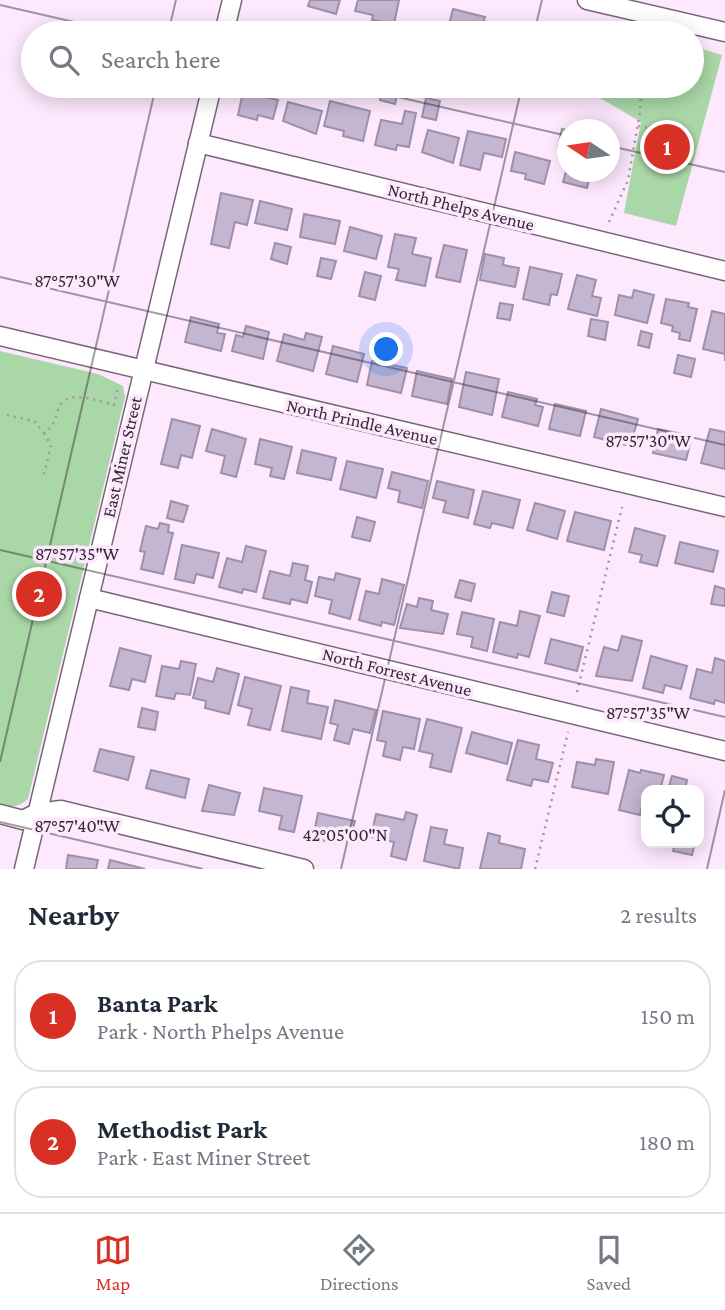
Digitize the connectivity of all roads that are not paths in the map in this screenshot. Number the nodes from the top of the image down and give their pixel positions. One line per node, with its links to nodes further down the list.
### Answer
1 (232, 0): 3 (street)
2 (587, 0): 4 (street)
3 (227, 21)
4 (675, 21)
5 (704, 28): 6 (street)
6 (725, 33)
7 (209, 98): 8 (street, East Miner Street)
8 (198, 143): 9 (street, North Phelps Avenue); 11 (street, East Miner Street)
9 (725, 271)
10 (0, 336): 11 (street, North Prindle Avenue)
11 (143, 372): 12 (street, North Prindle Avenue); 13 (street, East Miner Street)
12 (725, 507)
13 (89, 598): 14 (street, North Forrest Avenue); 15 (street, East Miner Street)
14 (725, 751)
15 (37, 813): 16 (street); 17 (street, East Miner Street); 18 (street)
16 (0, 814)
17 (23, 869)
18 (304, 869)

